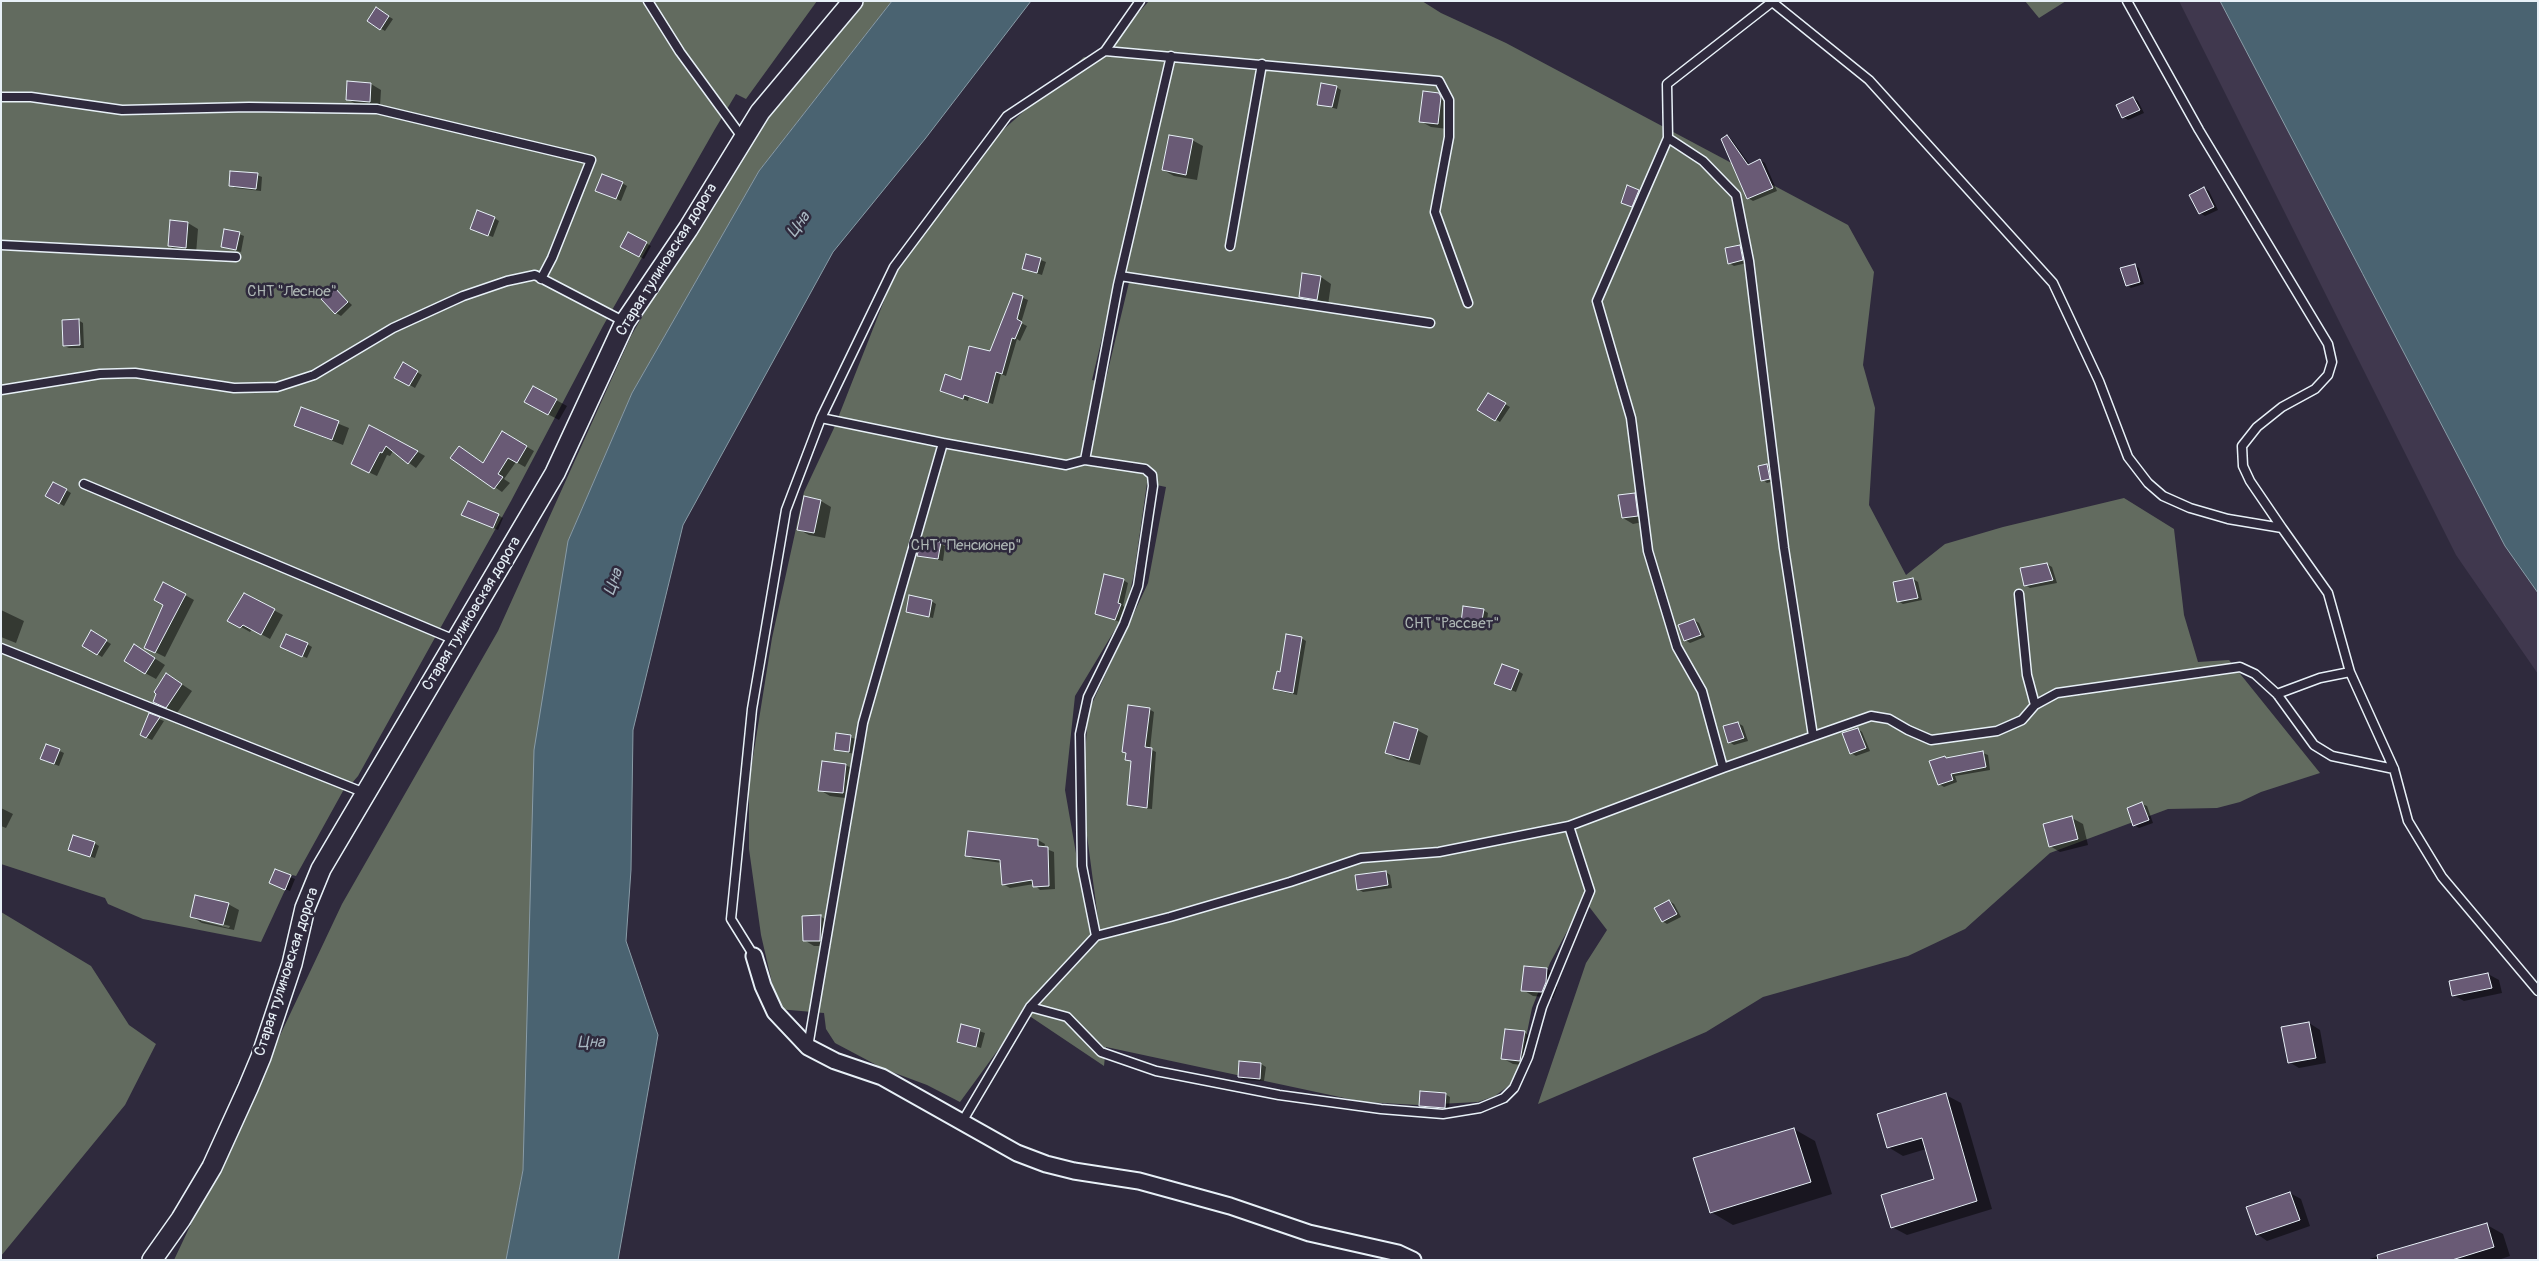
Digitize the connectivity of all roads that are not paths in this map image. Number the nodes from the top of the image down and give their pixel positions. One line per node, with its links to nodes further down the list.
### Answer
1 (648, 1): 11 (lane)
2 (853, 1): 11 (street, Старая тулиновская дорога)
3 (1140, 1): 6 (lane)
4 (2127, 1): 25 (lane)
5 (1771, 2): 10 (lane); 25 (lane)
6 (1105, 51): 7 (lane); 21 (lane)
7 (1171, 56): 8 (lane); 15 (lane)
8 (1262, 64): 13 (lane); 17 (lane)
9 (1, 97): 16 (lane)
10 (1668, 138): 32 (lane); 33 (lane)
11 (744, 139): 18 (street, Старая тулиновская дорога)
12 (1, 245): 14 (lane)
13 (1230, 246)
14 (236, 257)
15 (1120, 276): 19 (lane); 23 (lane)
16 (541, 279): 18 (lane); 20 (lane)
17 (1468, 303)
18 (625, 322): 27 (street, Старая тулиновская дорога)
19 (1430, 323)
20 (1, 390)
21 (821, 418): 22 (lane); 38 (lane)
22 (943, 444): 23 (lane); 41 (lane)
23 (1085, 460): 37 (lane)
24 (84, 484): 27 (lane)
25 (2282, 528): 29 (lane)
26 (2019, 594): 31 (lane)
27 (455, 640): 35 (street, Старая тулиновская дорога)
28 (1, 648): 35 (lane)
29 (2350, 672): 30 (lane); 34 (lane)
30 (2277, 694): 31 (lane); 34 (lane)
31 (2035, 704): 32 (lane)
32 (1813, 736): 33 (lane)
33 (1723, 768): 36 (lane)
34 (2394, 768): 39 (lane)
35 (367, 794): 43 (street, Старая тулиновская дорога)
36 (1570, 826): 37 (lane); 40 (lane)
37 (1096, 936): 40 (lane)
38 (754, 956): 41 (street)
39 (2538, 991)
40 (1030, 1007): 42 (lane)
41 (808, 1047): 42 (street)
42 (962, 1122): 44 (street)
43 (152, 1260)
44 (1413, 1260)

